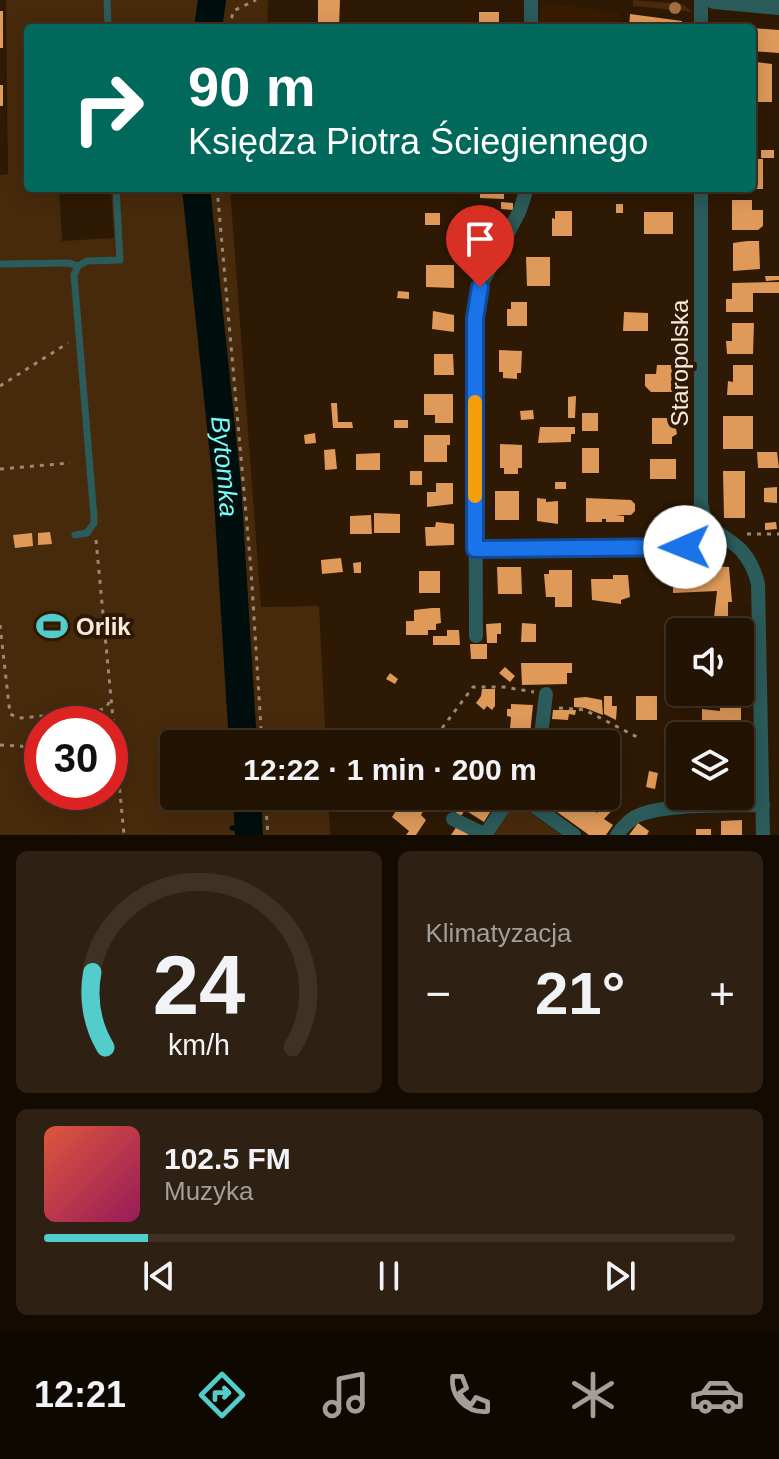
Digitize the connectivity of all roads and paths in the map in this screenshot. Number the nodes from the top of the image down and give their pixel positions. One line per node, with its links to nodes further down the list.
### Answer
1 (107, 0): 7 (lane)
2 (256, 0): 8 (path)
3 (531, 0): 9 (street)
4 (701, 0): 10 (street)
5 (714, 0): 6 (street)
6 (779, 6)
7 (108, 24)
8 (231, 24)
9 (531, 24)
10 (701, 24)
11 (116, 192): 16 (lane)
12 (217, 192): 32 (path)
13 (526, 192): 26 (street)
14 (701, 192): 22 (street, Staropolska)
15 (0, 264): 16 (lane)
16 (78, 266): 17 (lane)
17 (79, 337): 18 (path); 21 (lane)
18 (0, 386)
19 (70, 463): 20 (path)
20 (0, 469)
21 (94, 523): 25 (lane); 29 (path)
22 (716, 533): 26 (street); 38 (street)
23 (741, 534): 24 (path)
24 (779, 534)
25 (75, 535)
26 (475, 549): 28 (street)
27 (0, 625): 29 (path)
28 (476, 636)
29 (111, 699): 31 (path)
30 (548, 701): 33 (path); 34 (street); 35 (path)
31 (112, 706)
32 (261, 730)
33 (441, 730)
34 (543, 730)
35 (639, 738)
36 (0, 745): 37 (path)
37 (24, 747)
38 (763, 805): 49 (street); 50 (street)
39 (122, 810): 45 (path)
40 (266, 810): 46 (path)
41 (440, 810): 44 (path)
42 (502, 810): 47 (street)
43 (539, 810): 48 (street)
44 (453, 819): 47 (street)
45 (124, 835)
46 (268, 835)
47 (486, 835)
48 (574, 835)
49 (617, 835)
50 (763, 835)

